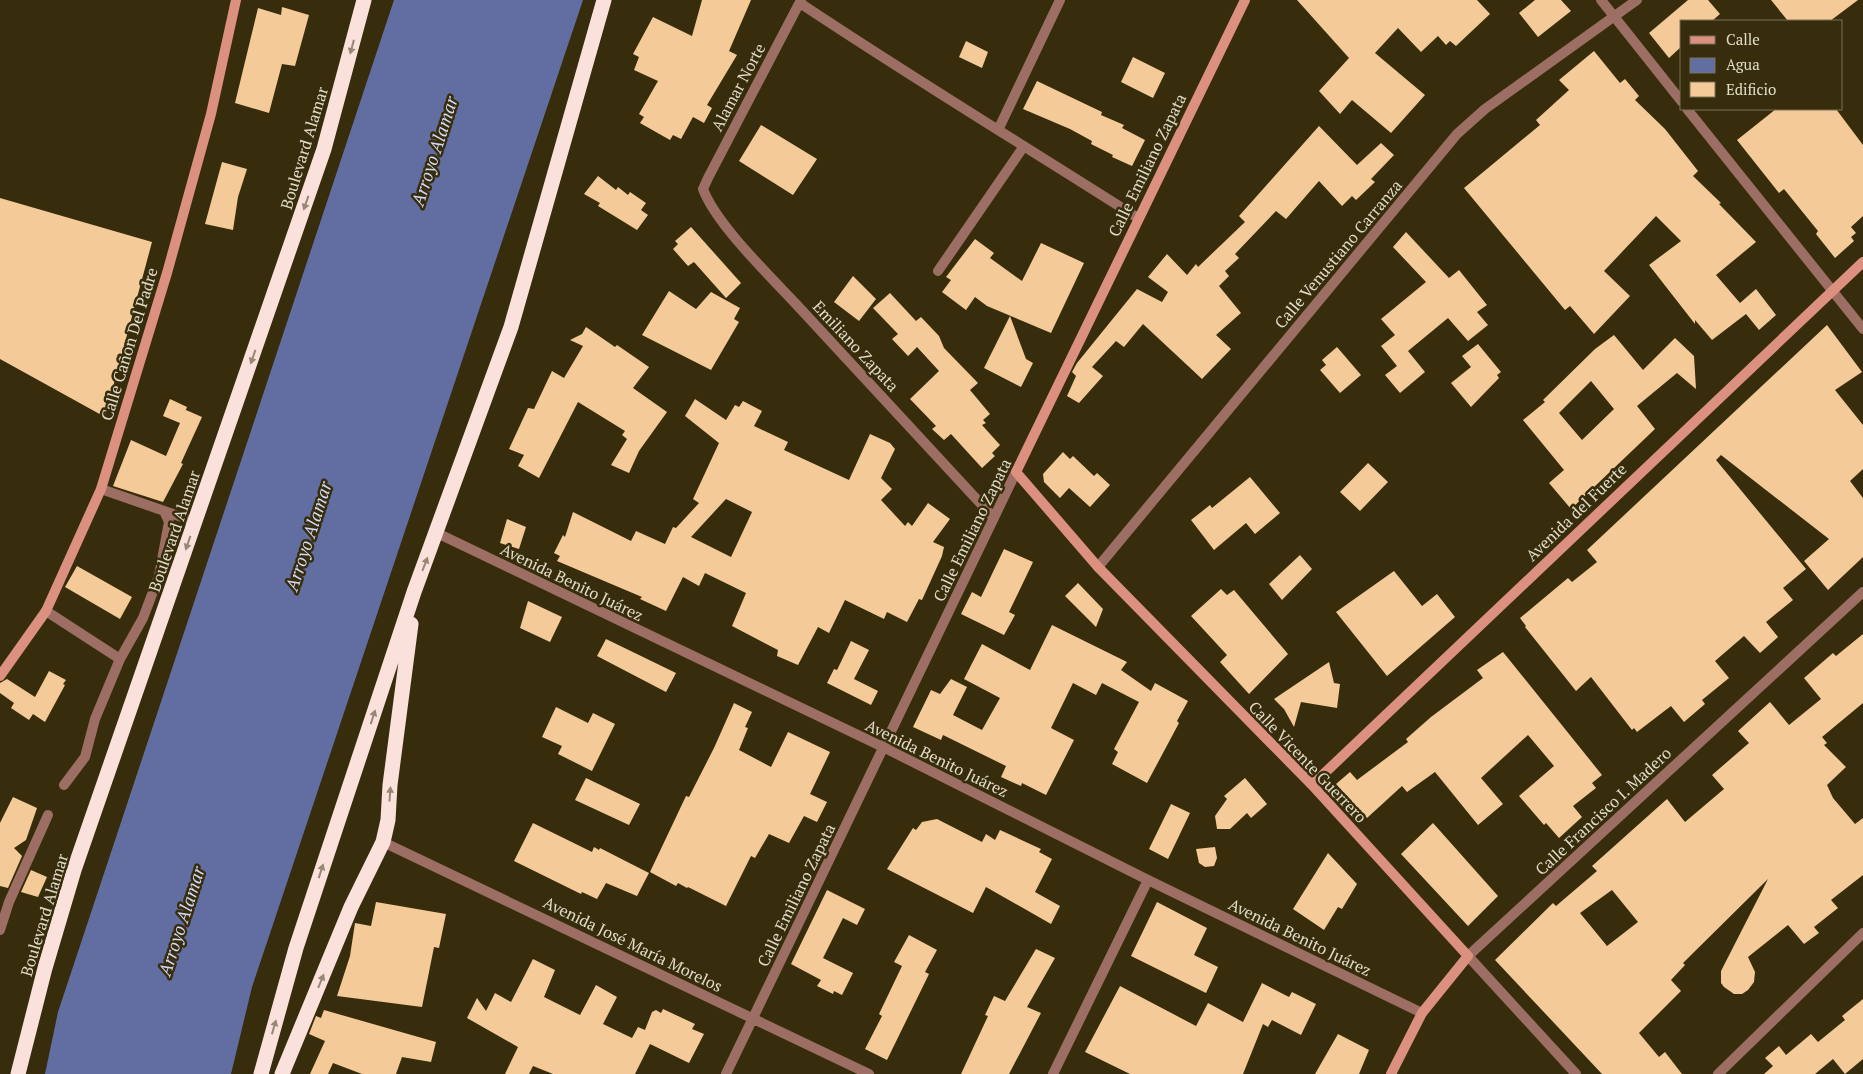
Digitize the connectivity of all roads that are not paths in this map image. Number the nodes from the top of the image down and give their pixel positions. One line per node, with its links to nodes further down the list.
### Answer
1 (236, 0): 21 (street, Calle Cañon Del Padre)
2 (364, 0): 24 (highway, Boulevard Alamar, one-way to 24)
3 (604, 0): 25 (highway)
4 (1060, 0): 12 (street)
5 (1245, 0): 15 (street, Calle Emiliano Zapata)
6 (1601, 0): 9 (street)
7 (1637, 0): 9 (street, Calle Venustiano Carranza)
8 (801, 1): 12 (street); 14 (street, Alamar Norte)
9 (1614, 17): 10 (street); 26 (street, Calle Venustiano Carranza)
10 (1680, 100)
11 (1688, 110): 18 (street)
12 (998, 128): 13 (street)
13 (1024, 146): 15 (street); 17 (street)
14 (703, 190): 23 (street, Emiliano Zapata)
15 (1138, 218): 20 (street, Calle Emiliano Zapata)
16 (1863, 262): 18 (street, Avenida del Fuerte)
17 (938, 272)
18 (1832, 290): 19 (street); 34 (street, Avenida del Fuerte)
19 (1863, 328)
20 (1016, 472): 23 (street, Calle Emiliano Zapata); 26 (street, Calle Vicente Guerrero)
21 (101, 489): 22 (street); 29 (street, Calle Cañon Del Padre)
22 (164, 511): 24 (street); 30 (street)
23 (994, 518): 32 (street, Calle Emiliano Zapata)
24 (196, 522): 43 (highway, Boulevard Alamar, one-way to 43)
25 (437, 533): 27 (highway, one-way to 25); 32 (street, Avenida Benito Juárez)
26 (1098, 567): 34 (street, Calle Vicente Guerrero)
27 (414, 592): 36 (highway, one-way to 27); 44 (highway, one-way to 27)
28 (1863, 592): 40 (street, Calle Francisco I. Madero)
29 (46, 611): 30 (street); 31 (street, Calle Cañon Del Padre)
30 (120, 659): 33 (street)
31 (0, 676)
32 (885, 748): 37 (street, Avenida Benito Juárez); 42 (street, Calle Emiliano Zapata)
33 (64, 785)
34 (1312, 785): 40 (street, Calle Vicente Guerrero)
35 (48, 815): 38 (street)
36 (383, 842): 42 (street, Avenida José María Morelos); 45 (highway, one-way to 36)
37 (1148, 880): 41 (street, Avenida Benito Juárez); 48 (street)
38 (1, 924)
39 (1863, 933): 51 (street)
40 (1468, 956): 41 (street, Calle Francisco I. Madero); 50 (street, Calle Vicente Guerrero)
41 (1422, 1013): 49 (street, Calle Francisco I. Madero)
42 (753, 1019): 46 (street, Calle Emiliano Zapata); 47 (street, Avenida José María Morelos)
43 (18, 1074)
44 (261, 1074)
45 (282, 1074)
46 (726, 1074)
47 (869, 1074)
48 (1053, 1074)
49 (1391, 1074)
50 (1576, 1074)
51 (1718, 1074)

